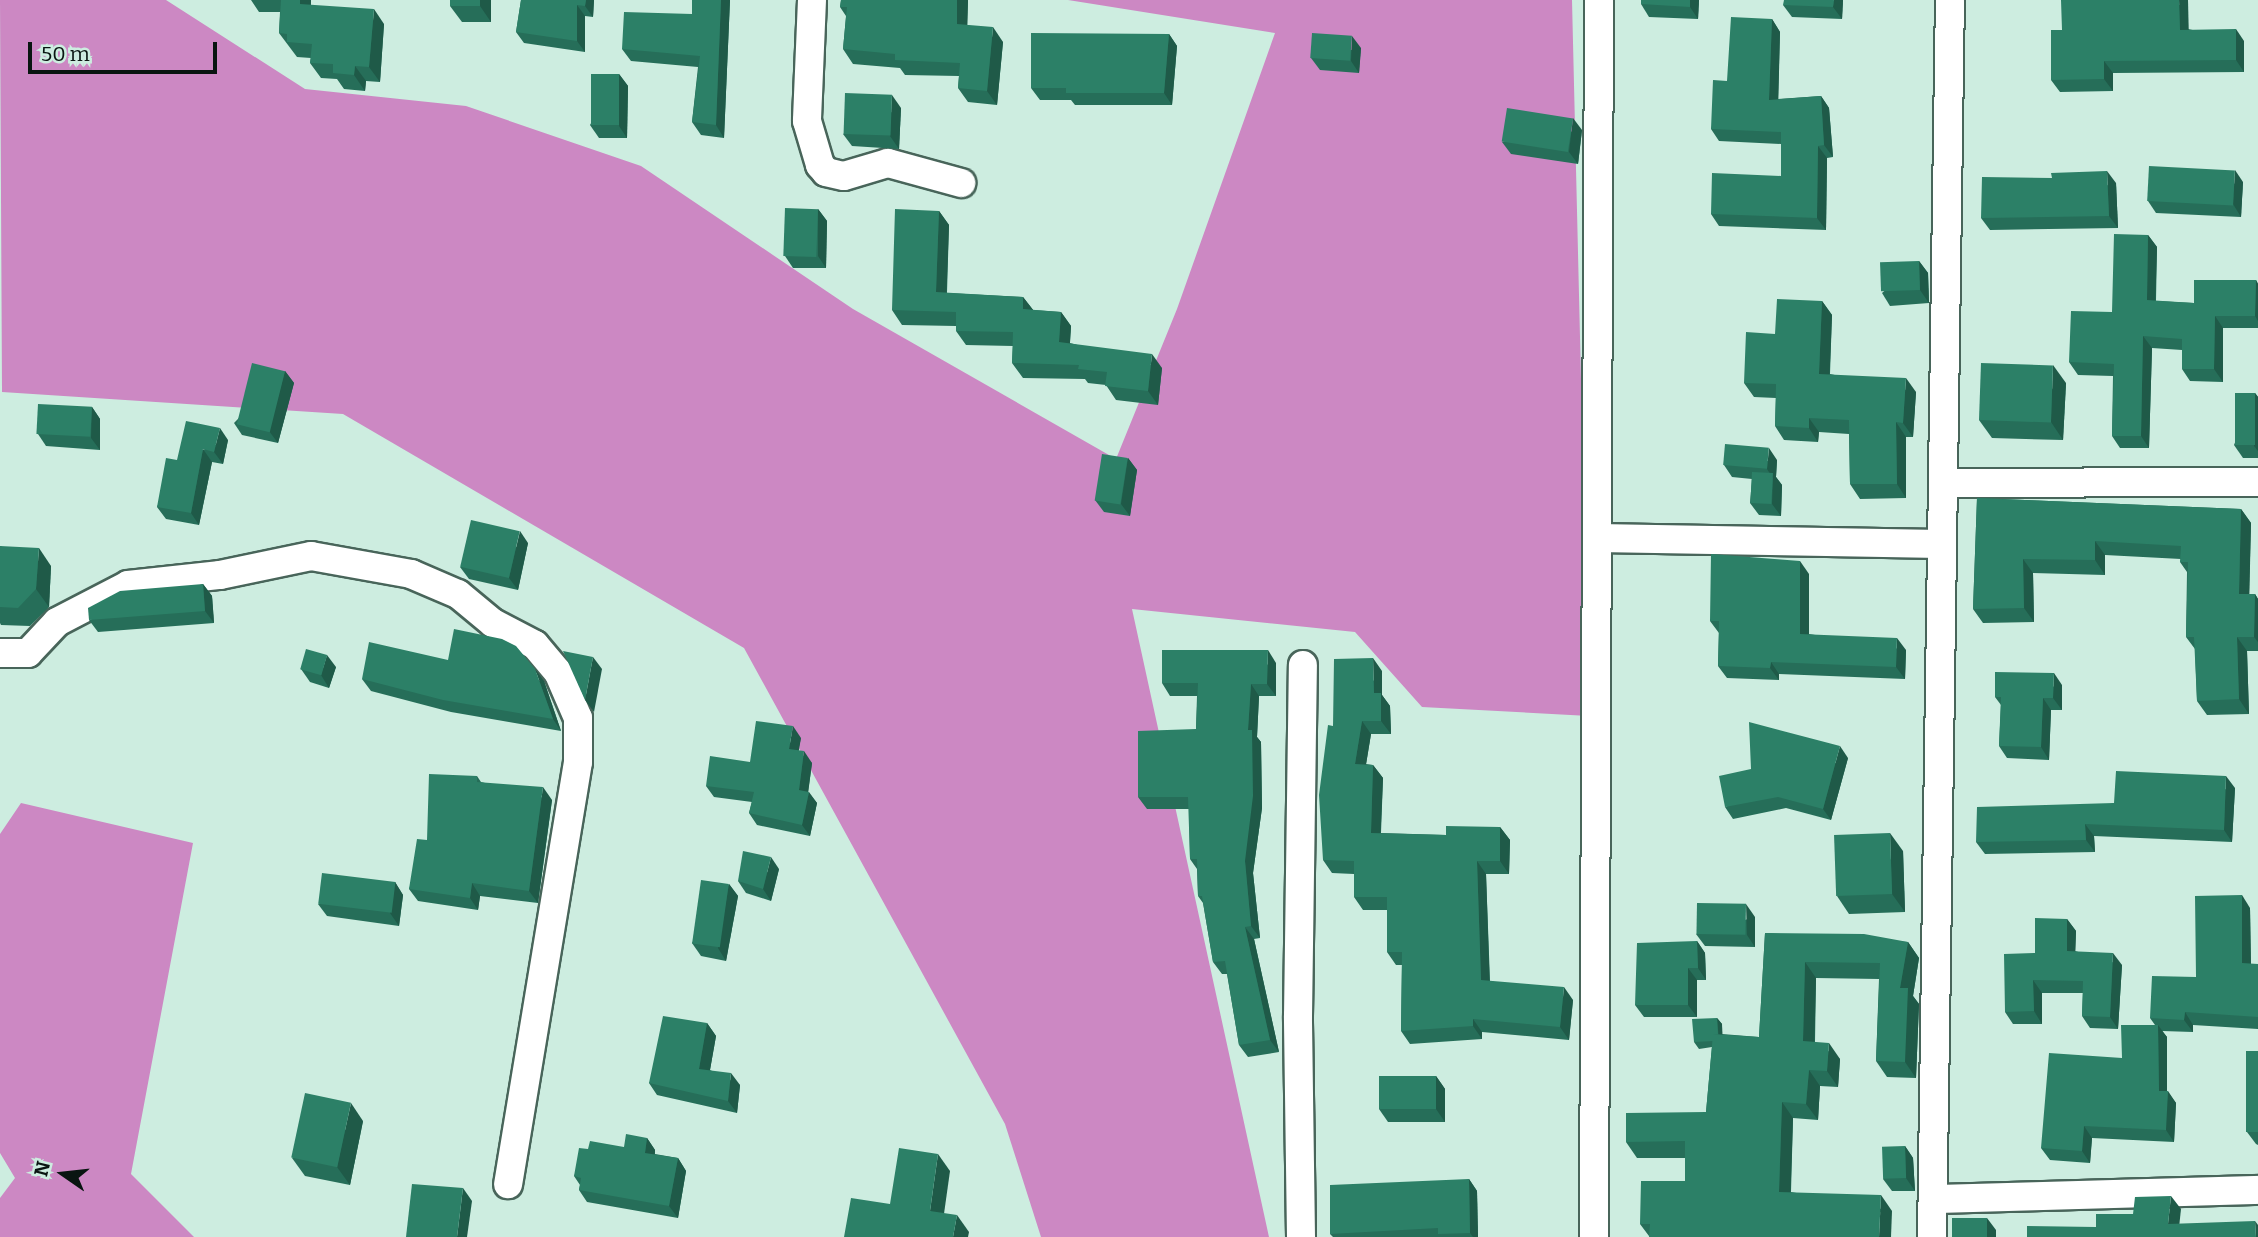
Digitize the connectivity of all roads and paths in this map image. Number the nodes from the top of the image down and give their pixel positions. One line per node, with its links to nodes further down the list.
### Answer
1 (812, 0): 4 (street)
2 (1599, 0): 7 (street)
3 (1951, 0): 6 (street)
4 (961, 183)
5 (2258, 482): 6 (street)
6 (1943, 483): 8 (street)
7 (1598, 538): 8 (street); 15 (street)
8 (1941, 544): 13 (street)
9 (0, 653): 11 (street)
10 (1303, 665): 14 (street)
11 (508, 1184)
12 (2258, 1190): 13 (street)
13 (1934, 1199): 16 (street)
14 (1301, 1237)
15 (1594, 1237)
16 (1932, 1237)

